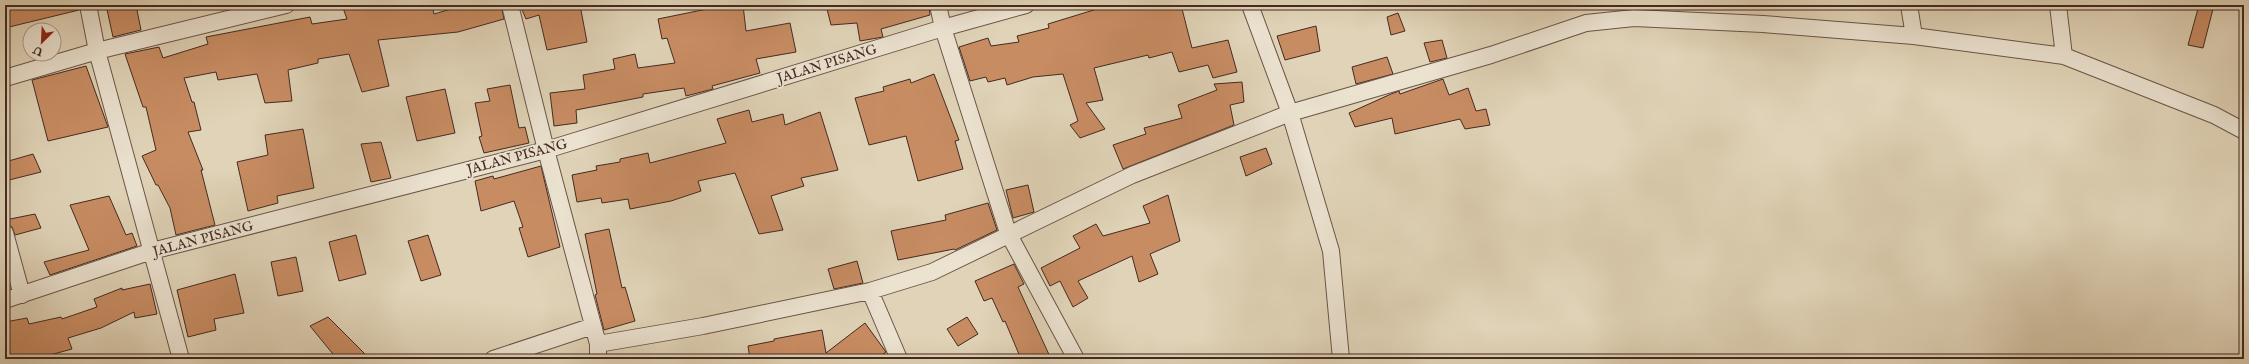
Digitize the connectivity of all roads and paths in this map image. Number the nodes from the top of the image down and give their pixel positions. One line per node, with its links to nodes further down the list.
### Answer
1 (88, 5): 12 (street)
2 (286, 5): 12 (street)
3 (510, 5): 17 (street)
4 (938, 5): 10 (street)
5 (1026, 5): 10 (street, JALAN PISANG)
6 (1250, 5): 15 (street)
7 (1909, 5): 11 (street)
8 (2058, 5): 13 (street)
9 (1633, 12): 11 (street); 15 (street)
10 (943, 28): 17 (street, JALAN PISANG); 19 (street)
11 (1914, 36): 13 (street)
12 (98, 51): 14 (street); 20 (street)
13 (2064, 56): 16 (street)
14 (5, 78)
15 (1290, 113): 19 (street); 30 (street)
16 (2244, 131)
17 (546, 150): 20 (street, JALAN PISANG); 24 (street)
18 (5, 233): 22 (street)
19 (1008, 233): 21 (street); 26 (street)
20 (152, 251): 22 (street, JALAN PISANG); 27 (street)
21 (870, 291): 25 (street); 29 (street)
22 (22, 295): 23 (street, JALAN PISANG)
23 (5, 300)
24 (594, 326): 25 (street); 28 (street)
25 (598, 351)
26 (1075, 357)
27 (181, 359)
28 (493, 359)
29 (899, 359)
30 (1341, 359)

